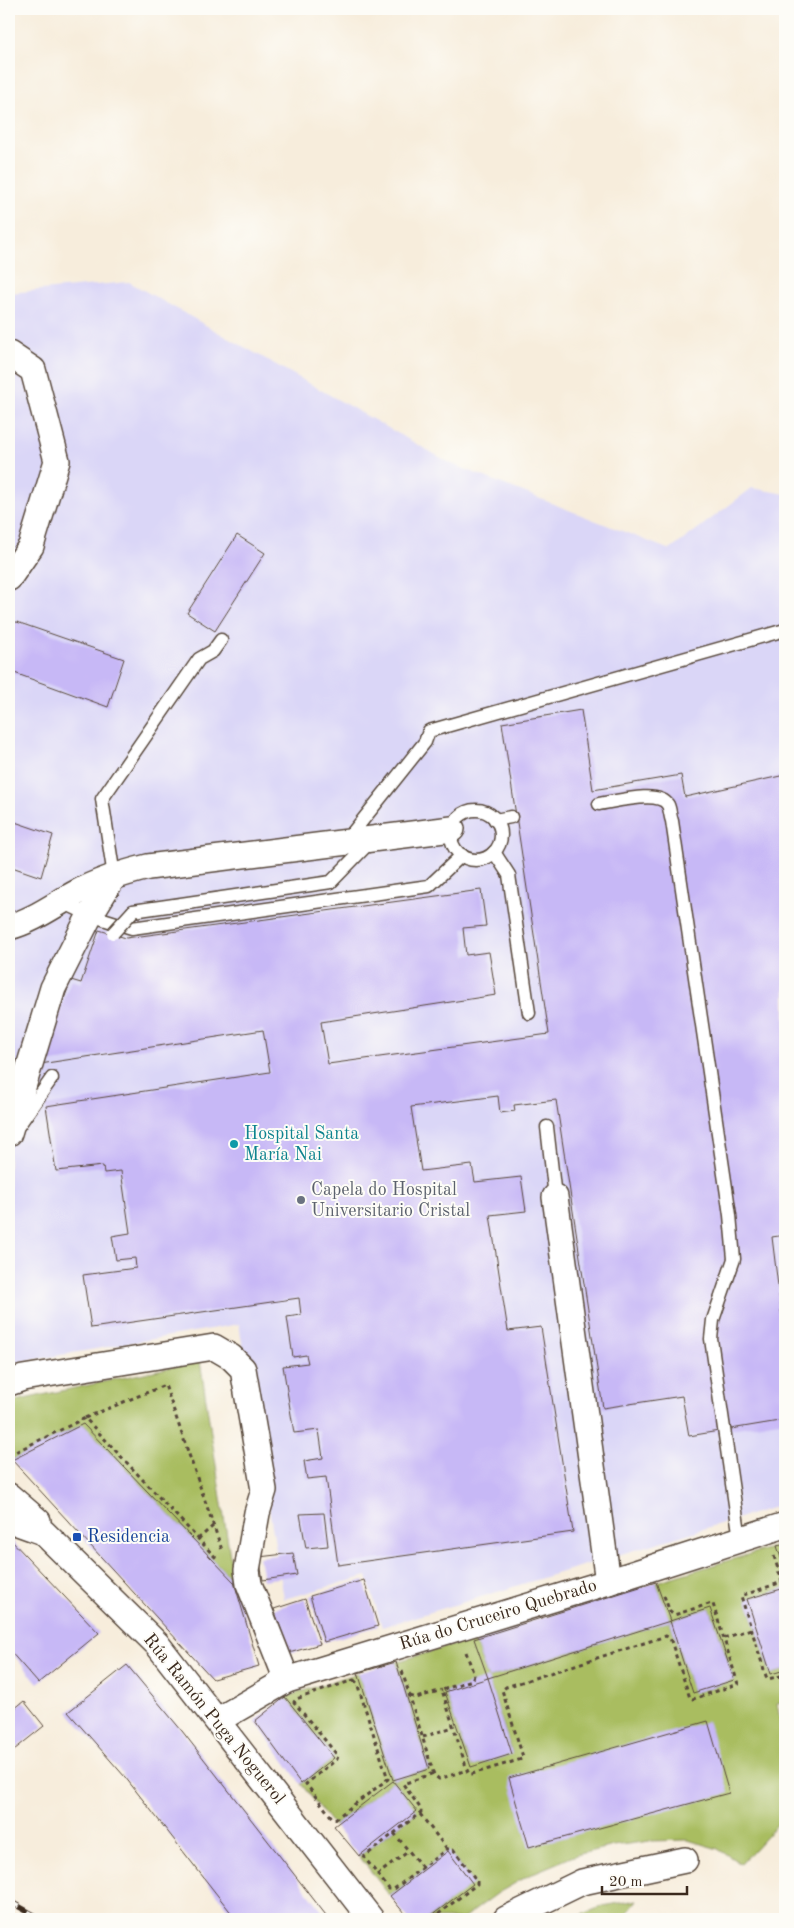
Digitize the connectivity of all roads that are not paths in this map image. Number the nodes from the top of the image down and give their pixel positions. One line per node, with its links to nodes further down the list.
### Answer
1 (9, 354): 2 (street)
2 (9, 578)
3 (785, 630): 10 (lane)
4 (221, 640): 13 (lane)
5 (599, 804): 31 (lane)
6 (511, 817): 7 (lane)
7 (495, 820): 8 (lane); 11 (lane)
8 (452, 830): 9 (street); 12 (lane)
9 (374, 838): 10 (street); 17 (lane, bridge)
10 (346, 841): 13 (street)
11 (494, 852): 12 (lane); 19 (lane)
12 (462, 855): 15 (lane)
13 (114, 876): 14 (street); 15 (street)
14 (62, 902): 15 (lane); 16 (street)
15 (90, 915): 22 (street)
16 (17, 925): 18 (street)
17 (113, 933)
18 (9, 941)
19 (529, 1013)
20 (52, 1078): 23 (lane)
21 (547, 1127): 24 (lane)
22 (9, 1133)
23 (9, 1140)
24 (556, 1197): 32 (street)
25 (9, 1383): 33 (street)
26 (9, 1491): 29 (street, Rúa Ramón Puga Noguerol)
27 (9, 1496): 29 (street, Rúa Ramón Puga Noguerol)
28 (9, 1517): 29 (street, Rúa Ramón Puga Noguerol)
29 (42, 1528): 34 (street, Rúa Ramón Puga Noguerol)
30 (776, 1528): 31 (street, Rúa do Cruceiro Quebrado)
31 (740, 1539): 32 (street, Rúa do Cruceiro Quebrado)
32 (608, 1582): 33 (street, Rúa do Cruceiro Quebrado)
33 (291, 1690): 34 (street, Rúa do Cruceiro Quebrado)
34 (218, 1720): 36 (street, Rúa Ramón Puga Noguerol)
35 (685, 1860): 37 (street)
36 (371, 1919)
37 (506, 1919)

